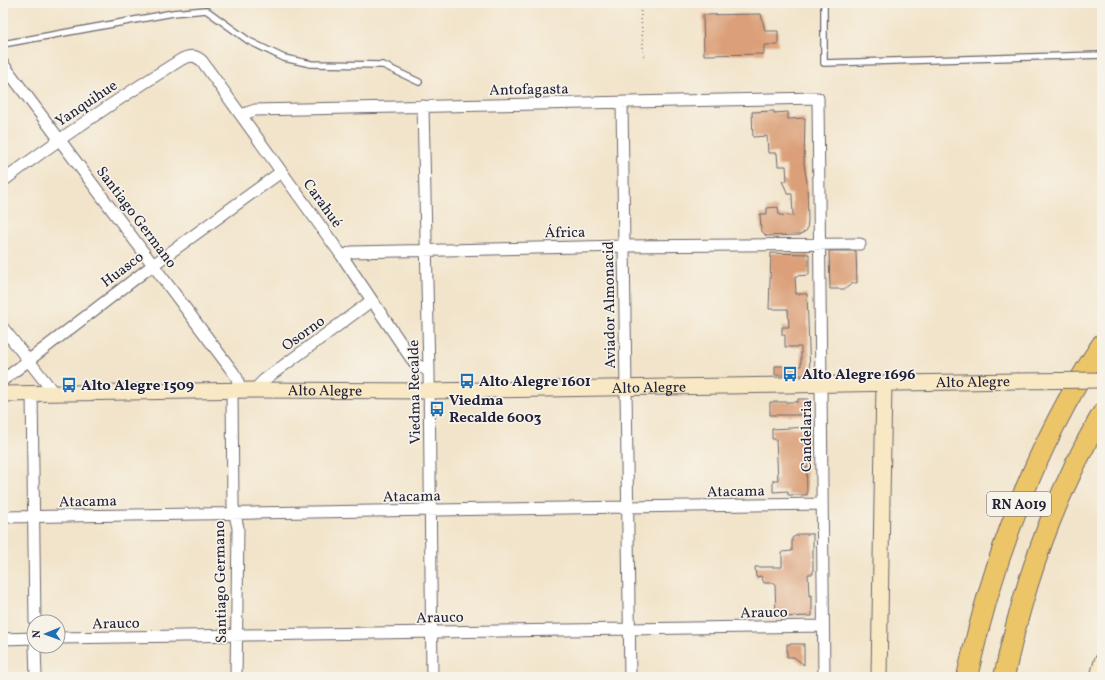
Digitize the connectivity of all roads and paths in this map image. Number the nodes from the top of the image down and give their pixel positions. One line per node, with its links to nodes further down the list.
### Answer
1 (640, 3): 6 (path)
2 (824, 3): 5 (lane)
3 (3, 44): 8 (lane)
4 (190, 55): 12 (street, Carahué); 13 (street, Yanquihue)
5 (1102, 55)
6 (644, 59)
7 (3, 64): 13 (street, Santiago Germano)
8 (419, 82)
9 (818, 98): 10 (street, Antofagasta); 16 (street, Candelaria)
10 (622, 102): 11 (street, Antofagasta); 18 (street, Aviador Almonacid)
11 (423, 106): 12 (street, Antofagasta); 19 (street, Viedma Recalde)
12 (241, 115): 14 (street, Carahué)
13 (59, 138): 15 (street, Yanquihue); 21 (street, Santiago Germano)
14 (281, 172): 20 (street, Carahué); 21 (street, Huasco)
15 (3, 181)
16 (819, 243): 17 (street, África); 18 (street, África); 30 (street, Candelaria)
17 (860, 244)
18 (624, 246): 19 (street, África); 31 (street, Aviador Almonacid)
19 (427, 250): 20 (street, África); 26 (street, Viedma Recalde)
20 (342, 256): 22 (street, Carahué)
21 (153, 265): 25 (street, Huasco); 33 (street, Santiago Germano)
22 (371, 301): 26 (street, Carahué); 33 (street, Osorno)
23 (3, 328): 25 (street)
24 (1097, 352): 61 (highway); 62 (highway, RN A019)
25 (27, 360): 27 (street, Huasco); 35 (street)
26 (429, 371): 32 (street, Viedma Recalde)
27 (3, 380)
28 (1102, 380): 29 (main road, Alto Alegre, bridge)
29 (884, 383): 30 (main road, Alto Alegre); 60 (main road)
30 (821, 384): 31 (main road, Alto Alegre); 39 (street, Candelaria)
31 (625, 387): 32 (main road, Alto Alegre); 40 (street, Aviador Almonacid)
32 (429, 390): 33 (main road, Alto Alegre); 41 (street, Viedma Recalde)
33 (242, 391): 35 (main road, Alto Alegre); 42 (street, Santiago Germano)
34 (32, 393): 35 (main road, Alto Alegre); 36 (main road, Alto Alegre); 44 (street)
35 (54, 393)
36 (3, 394)
37 (1102, 414): 63 (highway, RN A019)
38 (1102, 434): 64 (highway)
39 (822, 504): 40 (street, Atacama); 46 (street, Candelaria)
40 (628, 507): 41 (street, Atacama); 47 (street, Aviador Almonacid)
41 (431, 511): 42 (street, Atacama); 48 (street, Viedma Recalde)
42 (235, 514): 44 (street, Atacama); 49 (street, Santiago Germano)
43 (3, 517): 44 (street, Atacama)
44 (34, 517): 45 (street)
45 (35, 614)
46 (823, 626): 47 (street, Arauco); 59 (street, Candelaria)
47 (629, 629): 48 (street, Arauco); 58 (street, Aviador Almonacid)
48 (432, 632): 49 (street, Arauco); 57 (street, Viedma Recalde)
49 (236, 636): 51 (street, Arauco); 56 (street, Santiago Germano)
50 (26, 638): 52 (street)
51 (66, 638)
52 (3, 639)
53 (35, 654): 55 (street)
54 (1102, 661): 65 (main road)
55 (36, 677)
56 (236, 677)
57 (432, 677)
58 (630, 677)
59 (824, 677)
60 (879, 677)
61 (954, 677)
62 (967, 677)
63 (1004, 677)
64 (1014, 677)
65 (1098, 677)

